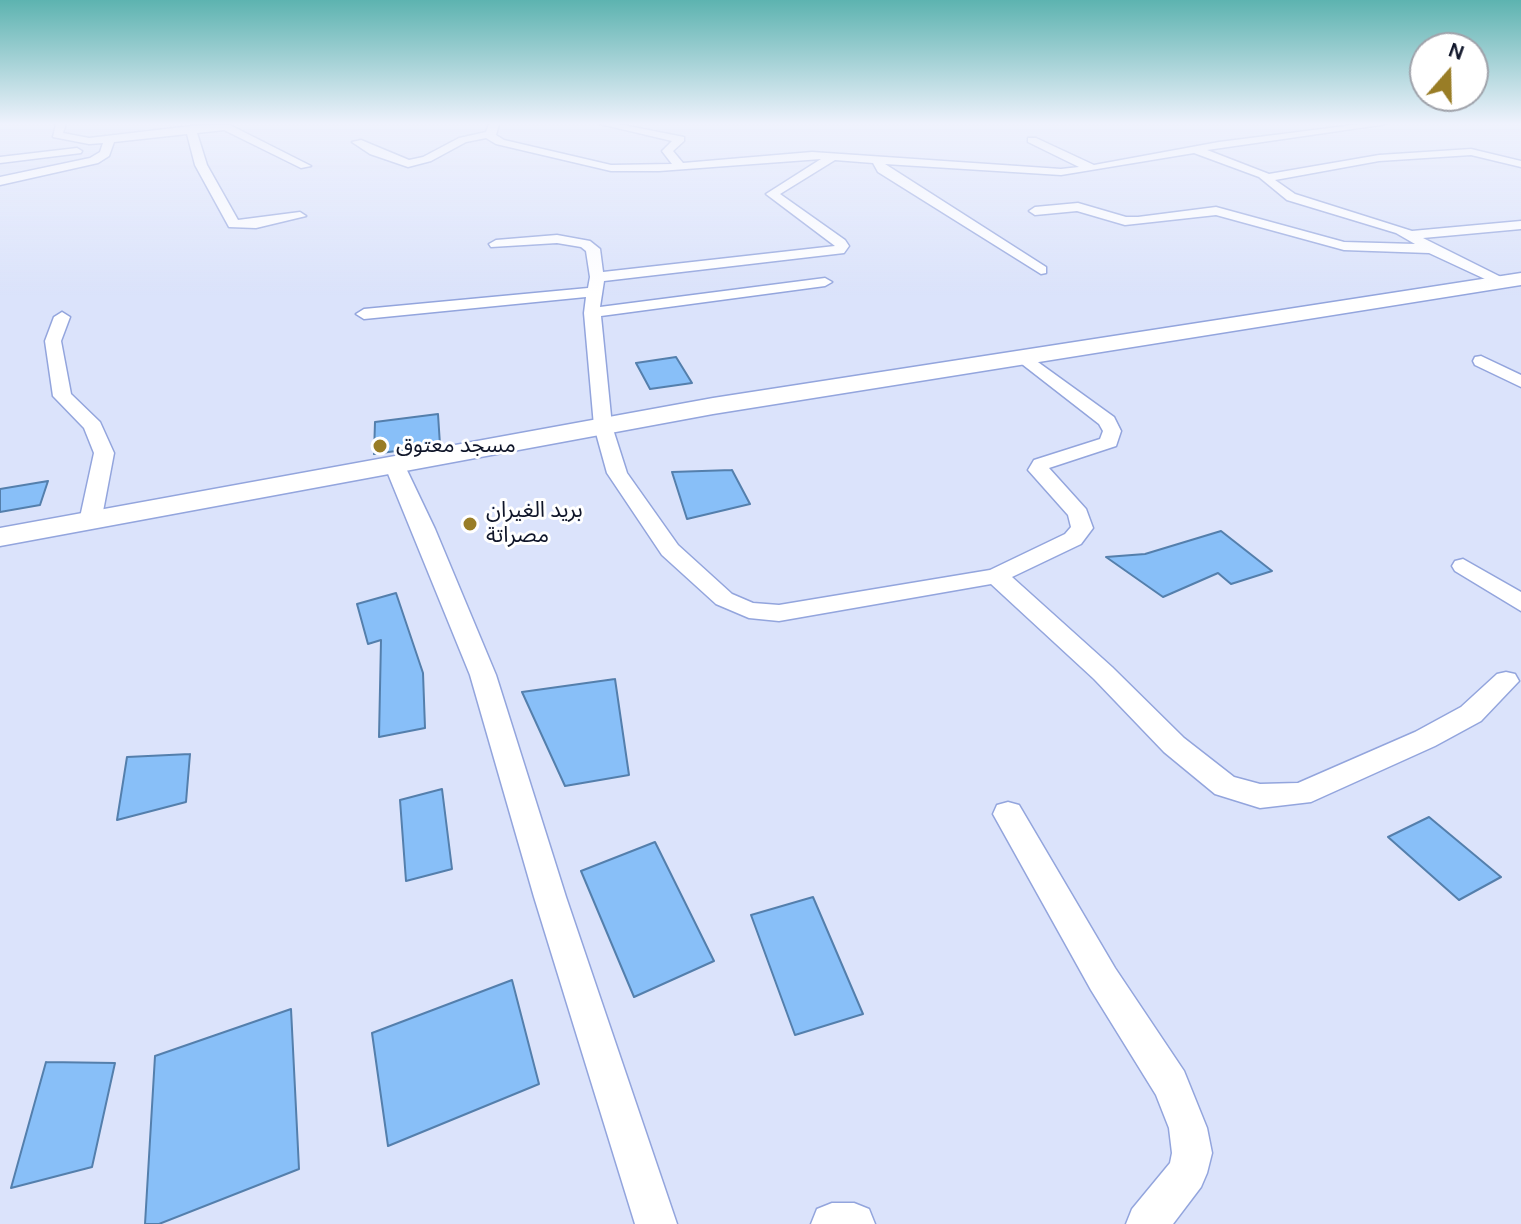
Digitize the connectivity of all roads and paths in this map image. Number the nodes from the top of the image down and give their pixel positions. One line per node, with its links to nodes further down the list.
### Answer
1 (210, 181): 6 (street)
2 (792, 181): 14 (street)
3 (901, 181): 11 (street)
4 (1270, 181): 8 (street)
5 (1035, 211): 10 (street)
6 (300, 216)
7 (1521, 225): 8 (street)
8 (1412, 235): 10 (street)
9 (496, 244): 14 (street)
10 (1432, 249): 12 (street)
11 (1041, 270)
12 (1510, 281): 18 (street)
13 (825, 282): 15 (street)
14 (595, 284): 15 (street); 16 (street)
15 (592, 313): 21 (street)
16 (364, 314)
17 (62, 317): 23 (street)
18 (1024, 357): 21 (street); 26 (street)
19 (1481, 361): 20 (street)
20 (1521, 382)
21 (603, 426): 22 (street); 26 (street)
22 (394, 464): 23 (street); 30 (street)
23 (90, 522): 24 (street)
24 (0, 537)
25 (1463, 566): 27 (street)
26 (996, 576): 28 (street)
27 (1521, 603)
28 (1506, 681)
29 (1008, 814): 33 (street)
30 (656, 1224)
31 (832, 1224): 32 (street)
32 (854, 1224)
33 (1147, 1224)

